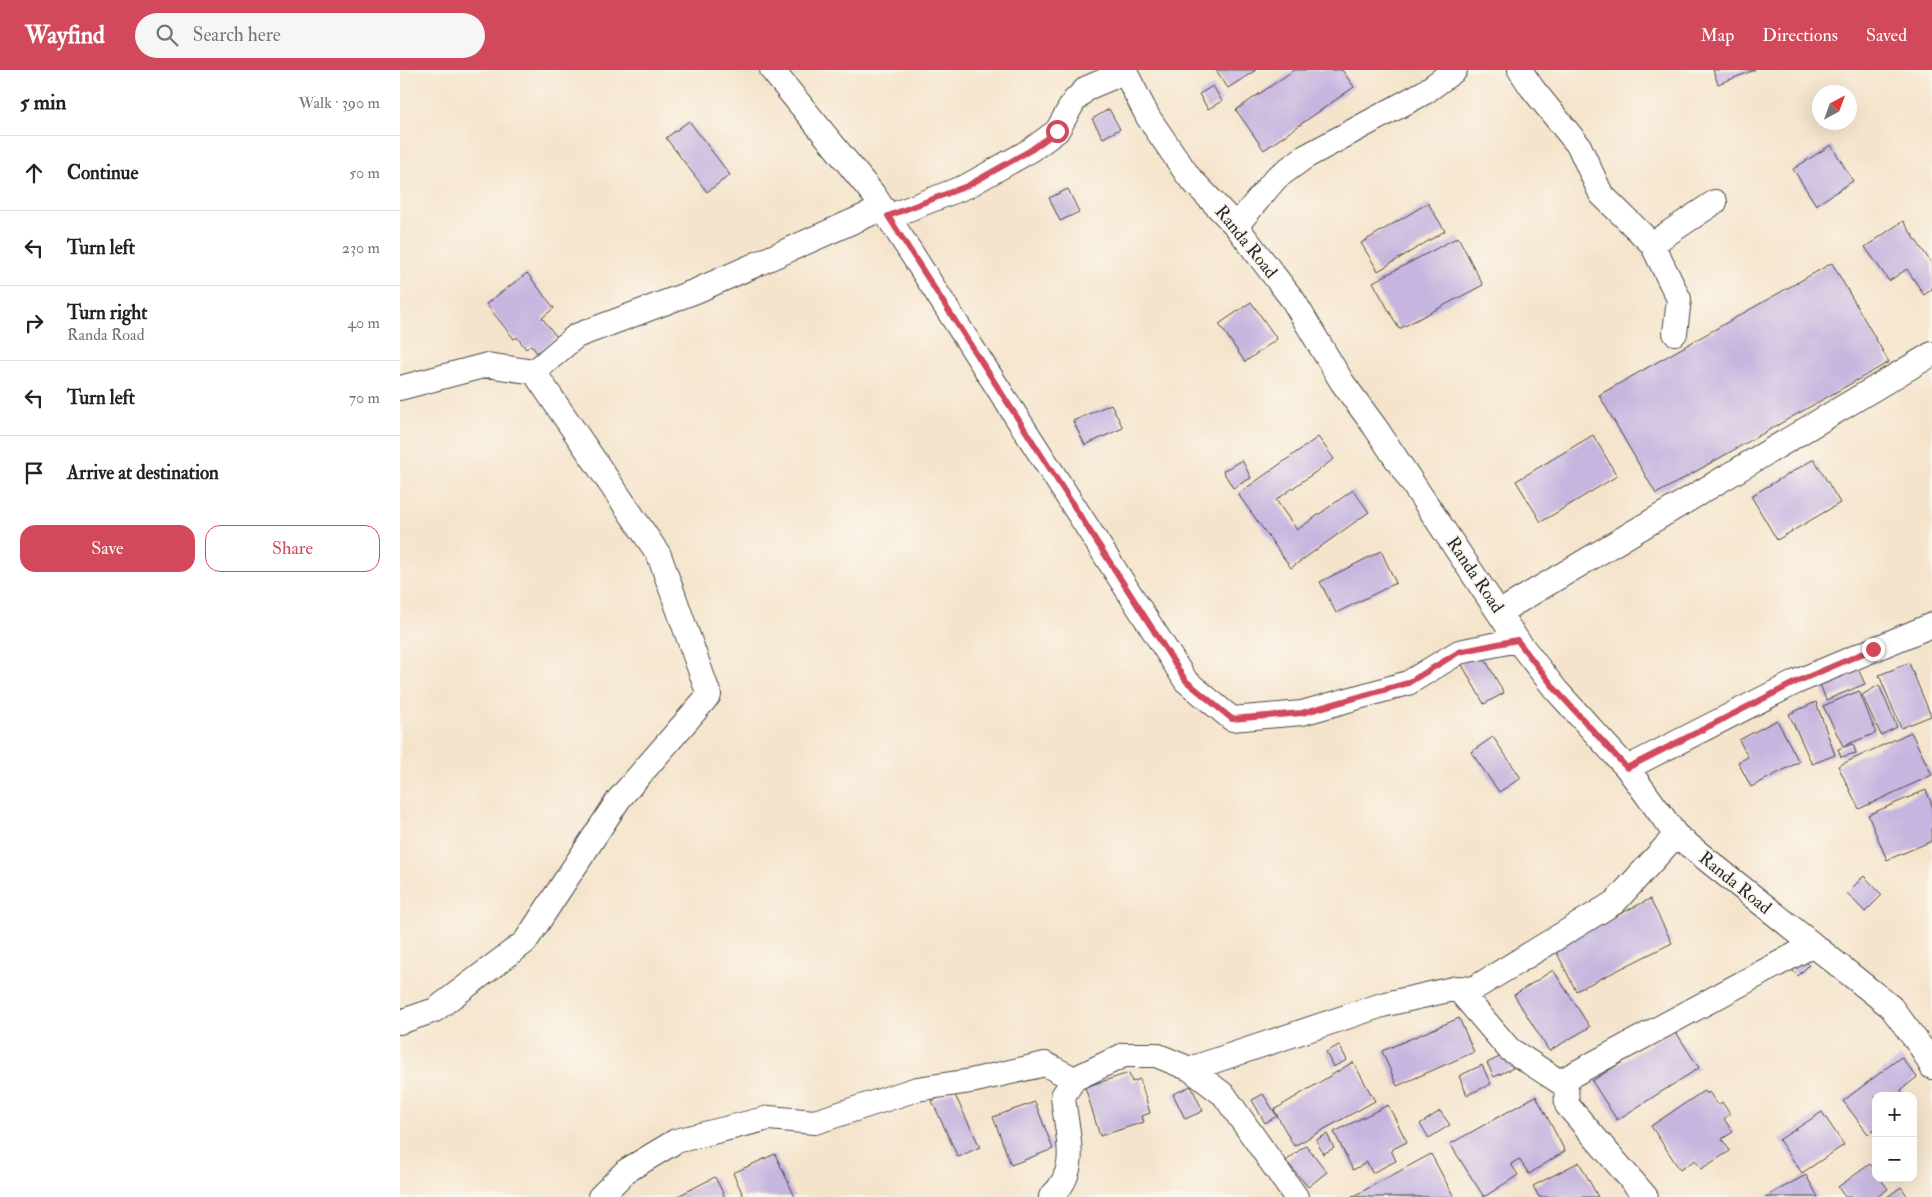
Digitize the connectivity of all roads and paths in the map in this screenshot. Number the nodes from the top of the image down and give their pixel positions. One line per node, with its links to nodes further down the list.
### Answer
1 (772, 70): 6 (street)
2 (1455, 70): 7 (street)
3 (1520, 70): 8 (street)
4 (1125, 71): 6 (street); 7 (street, Randa Road)
5 (1715, 202): 8 (street)
6 (885, 212): 11 (street); 15 (street)
7 (1236, 226): 13 (street, Randa Road)
8 (1652, 244): 9 (street)
9 (1675, 332)
10 (1932, 354): 13 (street)
11 (534, 372): 12 (street); 20 (street)
12 (400, 388)
13 (1500, 612): 15 (street, Randa Road)
14 (1932, 625): 16 (street)
15 (1517, 640): 16 (street, Randa Road)
16 (1627, 768): 17 (street, Randa Road)
17 (1676, 835): 18 (street, Randa Road); 19 (street)
18 (1813, 945): 21 (street, Randa Road); 24 (street)
19 (1457, 988): 22 (street); 24 (street)
20 (400, 1022)
21 (1932, 1067)
22 (1190, 1069): 23 (street); 27 (street)
23 (1074, 1079): 25 (street); 26 (street)
24 (1566, 1086): 28 (street)
25 (600, 1197)
26 (1051, 1197)
27 (1296, 1197)
28 (1646, 1197)

